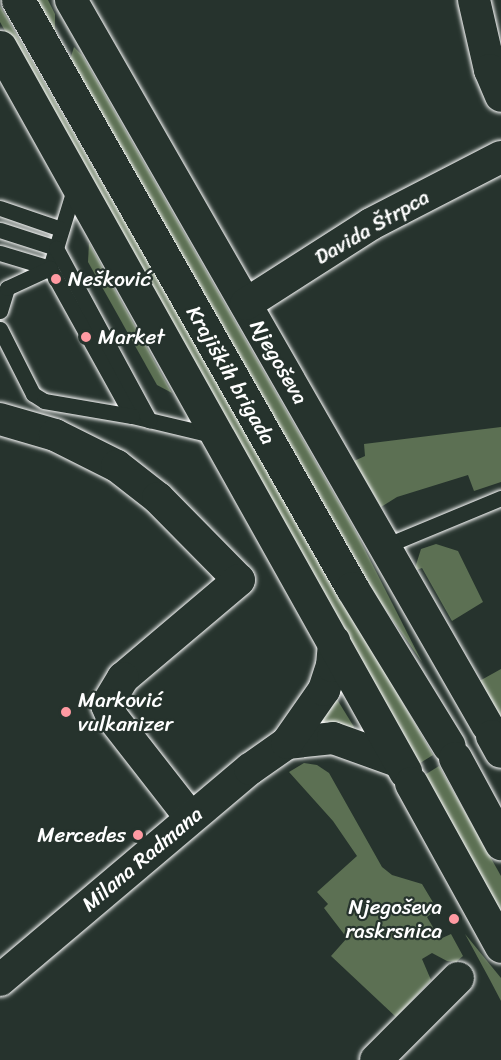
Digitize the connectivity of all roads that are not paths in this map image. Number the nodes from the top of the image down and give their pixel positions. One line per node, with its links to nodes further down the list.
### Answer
1 (18, 0): 28 (main road, Krajiških brigada)
2 (71, 0): 14 (street, Njegoševa)
3 (474, 0): 5 (street)
4 (0, 47): 7 (main road, Krajiških brigada)
5 (501, 96)
6 (501, 157): 14 (street, Davida Štrpca)
7 (76, 180): 9 (lane); 20 (main road, Krajiških brigada)
8 (0, 208): 9 (lane)
9 (61, 229): 11 (lane)
10 (0, 230): 11 (lane)
11 (56, 248): 13 (lane); 19 (lane)
12 (0, 253): 13 (lane)
13 (50, 268): 15 (lane); 17 (lane)
14 (246, 304): 22 (street, Njegoševa)
15 (0, 310)
16 (0, 329): 17 (lane)
17 (132, 416): 19 (lane)
18 (0, 419): 27 (street)
19 (149, 420): 20 (lane)
20 (218, 437): 23 (main road, Krajiških brigada)
21 (501, 498): 22 (lane)
22 (385, 546): 24 (street, Njegoševa)
23 (334, 641): 25 (street, Milana Radmana); 26 (main road, Krajiških brigada)
24 (493, 738)
25 (287, 743): 26 (street); 27 (street, Milana Radmana)
26 (405, 772): 29 (main road, Krajiških brigada)
27 (191, 818): 31 (street, Milana Radmana)
28 (501, 843)
29 (501, 946)
30 (458, 978): 32 (street)
31 (0, 980)
32 (376, 1060)

